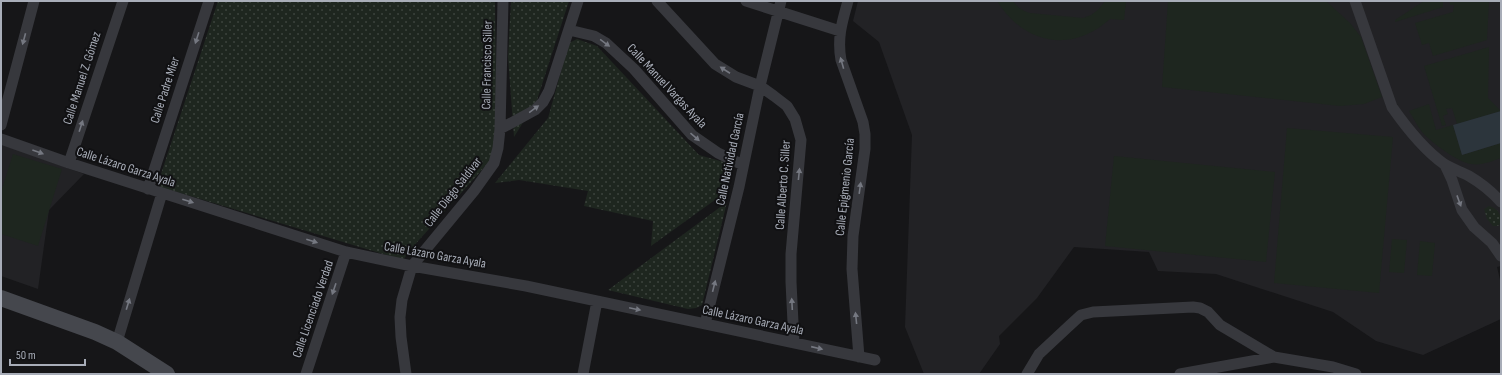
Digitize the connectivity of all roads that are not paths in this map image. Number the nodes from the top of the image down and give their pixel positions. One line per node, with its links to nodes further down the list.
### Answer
1 (34, 1): 14 (street, one-way to 14)
2 (123, 1): 17 (street, Calle Manuel Z. Gómez, one-way to 2)
3 (209, 1): 20 (street, Calle Padre Mier, one-way to 20)
4 (503, 1): 15 (street, Calle Francisco Siller)
5 (578, 1): 11 (street)
6 (657, 1): 13 (street, Calle Alberto C. Siller, one-way to 6)
7 (746, 1): 10 (street)
8 (848, 1): 12 (street, Calle Epigmenio García)
9 (1355, 1): 18 (street)
10 (780, 6): 12 (street); 13 (street, Calle Natividad García)
11 (569, 30): 15 (street, one-way to 11); 19 (street, Calle Manuel Vargas Ayala, one-way to 19)
12 (840, 31): 31 (street, Calle Epigmenio García, one-way to 12)
13 (760, 86): 19 (street, Calle Natividad García); 30 (street, Calle Alberto C. Siller, one-way to 13)
14 (1, 125)
15 (500, 129): 25 (street, Calle Diego Saldívar)
16 (1, 139): 17 (street, Calle Lázaro Garza Ayala, one-way to 17)
17 (69, 163): 20 (street, Calle Lázaro Garza Ayala)
18 (1445, 164): 22 (street); 24 (street, one-way to 24)
19 (743, 165): 28 (street, Calle Natividad García, one-way to 19)
20 (148, 188): 21 (street, Calle Lázaro Garza Ayala)
21 (162, 193): 23 (street, Calle Lázaro Garza Ayala, one-way to 23); 29 (street, one-way to 21)
22 (1501, 202)
23 (346, 252): 25 (street, Calle Lázaro Garza Ayala); 35 (street, Calle Licenciado Verdad, one-way to 35)
24 (1501, 256)
25 (412, 266): 27 (street, Calle Lázaro Garza Ayala); 36 (street, Calle Diego Saldívar)
26 (1, 298): 29 (main road)
27 (597, 301): 28 (street, Calle Lázaro Garza Ayala, one-way to 28); 37 (street)
28 (705, 324): 30 (street, Calle Lázaro Garza Ayala)
29 (117, 342): 34 (main road)
30 (794, 343): 31 (street, Calle Lázaro Garza Ayala, one-way to 31)
31 (859, 357): 33 (street, Calle Lázaro Garza Ayala)
32 (1274, 357): 38 (street); 39 (street); 40 (street)
33 (875, 360)
34 (167, 374)
35 (306, 374)
36 (406, 374)
37 (583, 374)
38 (1027, 374)
39 (1180, 374)
40 (1356, 374)

